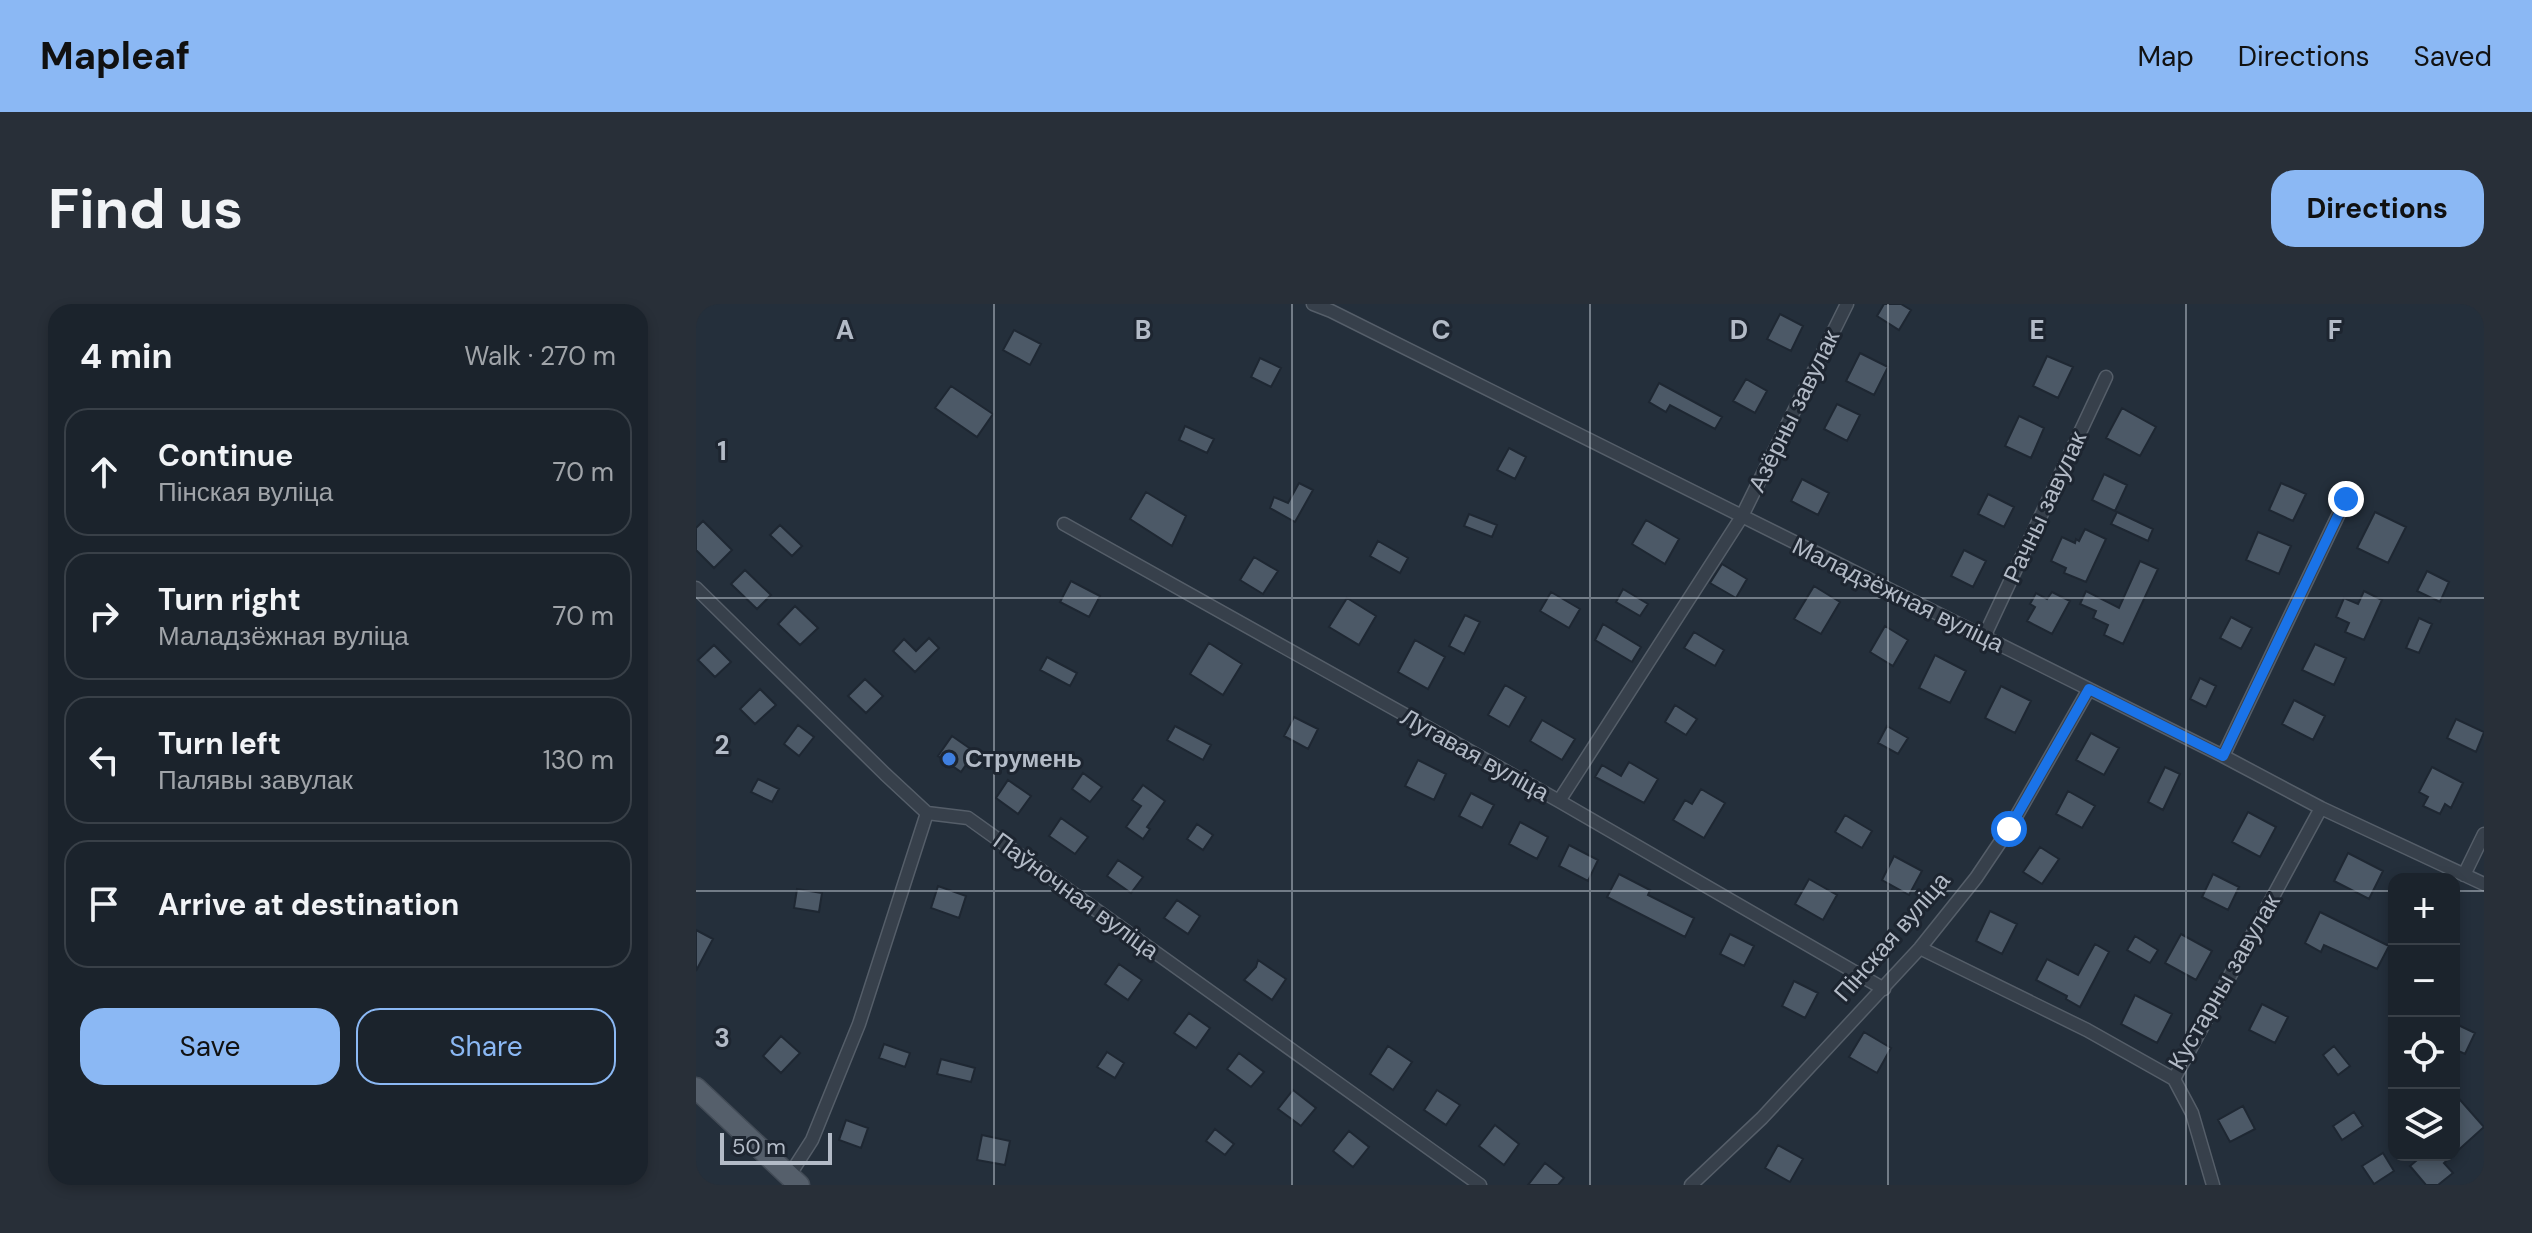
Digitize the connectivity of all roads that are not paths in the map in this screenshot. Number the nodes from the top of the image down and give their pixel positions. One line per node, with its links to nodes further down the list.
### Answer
1 (1313, 304): 5 (street, Маладзёжная вуліца)
2 (1847, 304): 5 (street, Азёрны завулак)
3 (2106, 377): 8 (street, Рачны завулак)
4 (2346, 499): 10 (street)
5 (1741, 518): 8 (street, Маладзёжная вуліца); 11 (street, Азёрны завулак)
6 (1064, 524): 11 (street, Лугавая вуліца)
7 (696, 588): 13 (street)
8 (1984, 637): 9 (street, Маладзёжная вуліца)
9 (2089, 689): 10 (street, Маладзёжная вуліца); 17 (street, Пінская вуліца)
10 (2223, 756): 12 (street, Маладзёжная вуліца)
11 (1559, 801): 18 (street, Лугавая вуліца)
12 (2321, 808): 15 (street, Маладзёжная вуліца); 19 (street, Кустарны завулак)
13 (927, 813): 21 (street); 22 (street, Паўночная вуліца)
14 (2484, 834): 15 (street)
15 (2464, 875): 16 (street, Маладзёжная вуліца)
16 (2484, 884)
17 (1920, 948): 18 (street, Пінская вуліца); 19 (street, Кустарны завулак)
18 (1884, 989): 23 (street, Пінская вуліца)
19 (2174, 1079): 24 (street)
20 (696, 1088): 21 (main road)
21 (794, 1181)
22 (1480, 1185)
23 (1691, 1185)
24 (2213, 1185)

